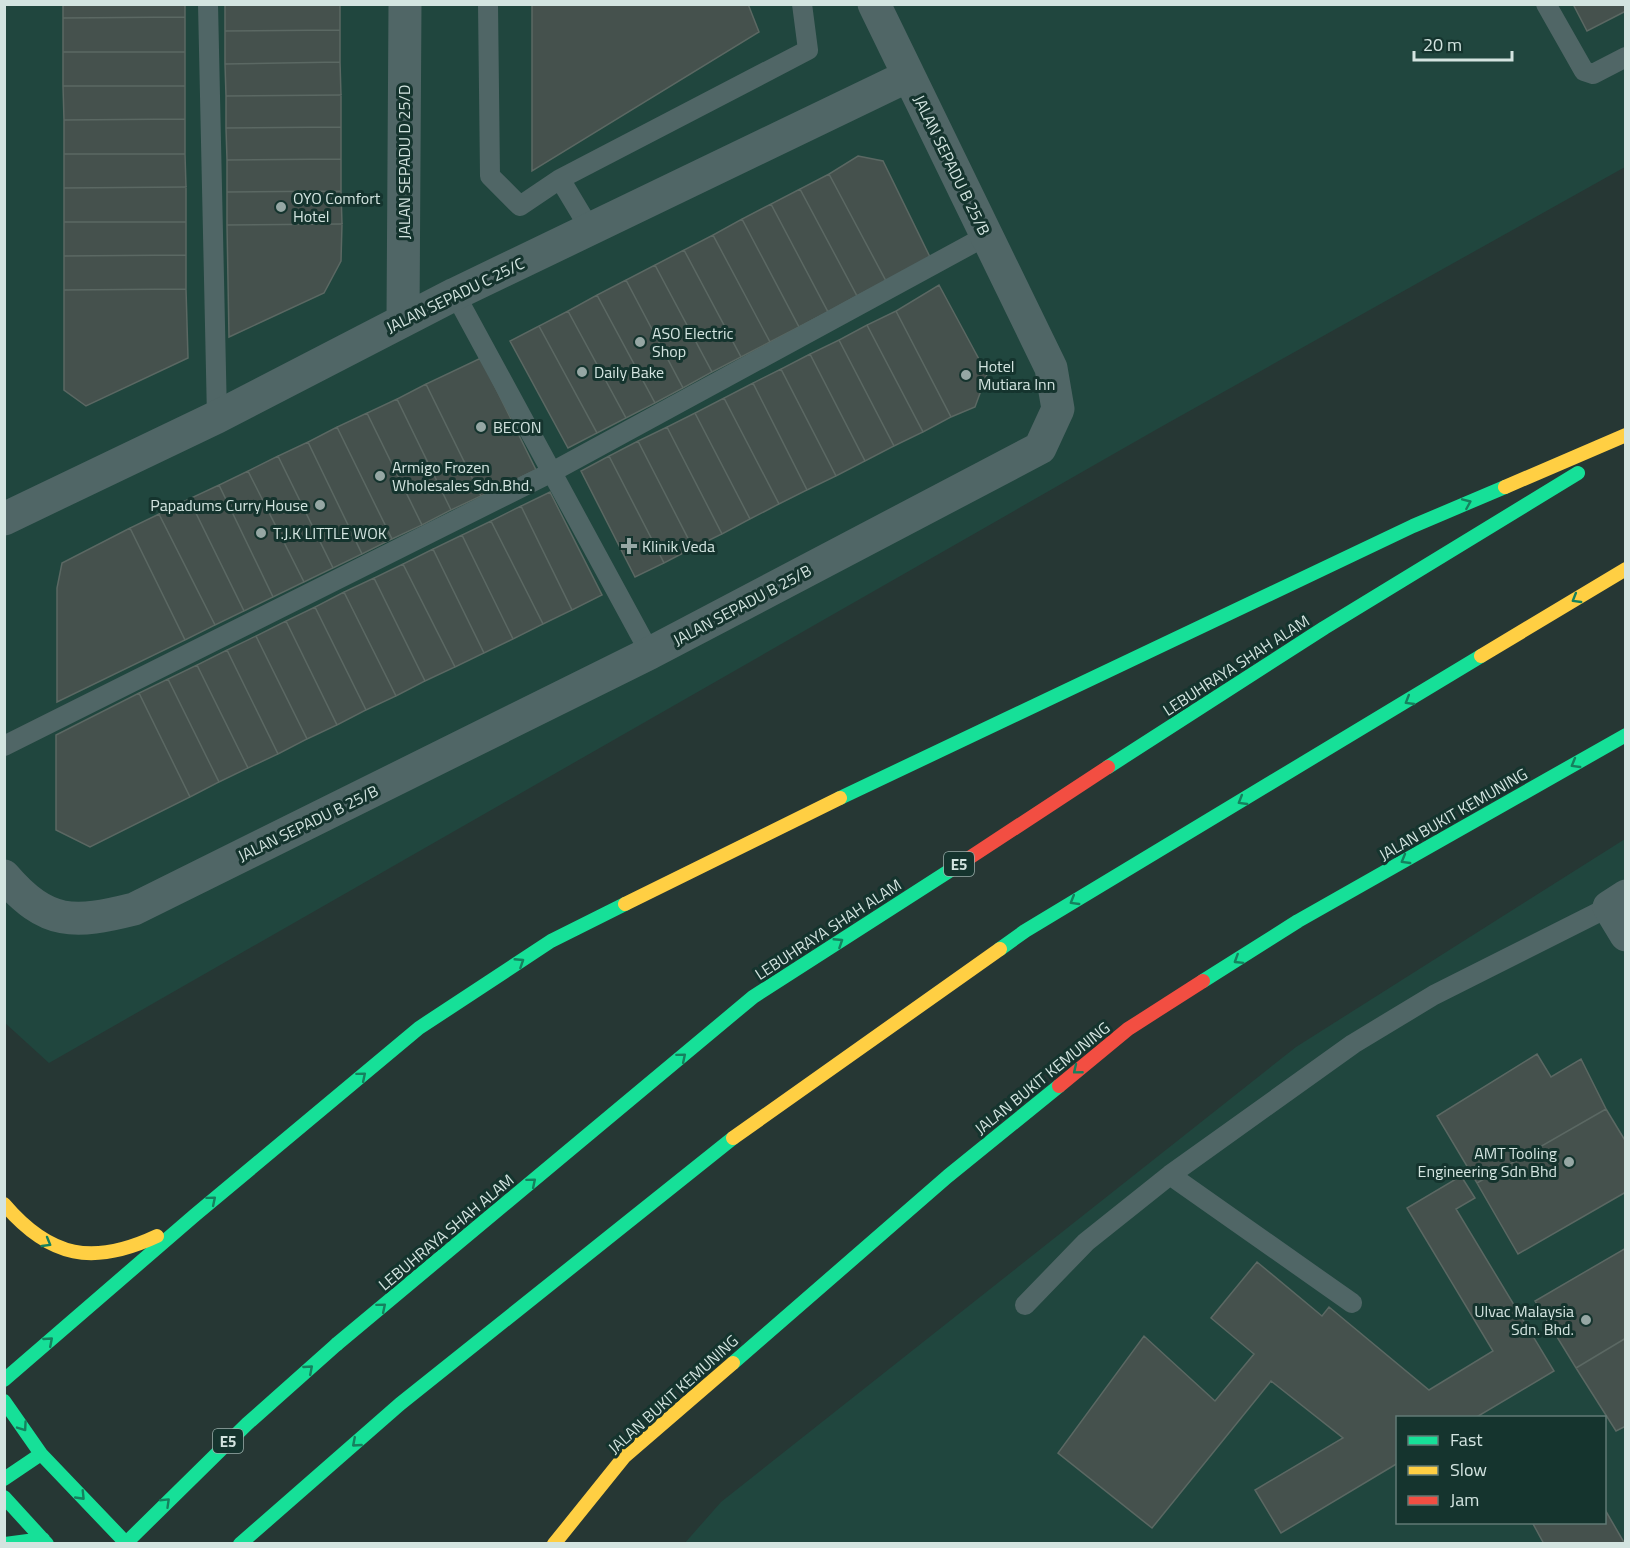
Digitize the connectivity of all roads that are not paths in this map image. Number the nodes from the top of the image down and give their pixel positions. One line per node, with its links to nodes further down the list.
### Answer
1 (207, 4): 14 (lane)
2 (405, 4): 13 (street, JALAN SEPADU D 25/D)
3 (488, 4): 9 (lane)
4 (802, 4): 9 (lane)
5 (874, 4): 8 (street, JALAN SEPADU B 25/B)
6 (1546, 4): 7 (lane)
7 (1626, 57)
8 (908, 76): 10 (street, JALAN SEPADU C 25/C); 11 (street, JALAN SEPADU B 25/B)
9 (560, 179): 10 (lane)
10 (590, 229): 12 (street, JALAN SEPADU C 25/C)
11 (986, 236): 17 (lane); 20 (street, JALAN SEPADU B 25/B)
12 (455, 294): 13 (street, JALAN SEPADU C 25/C); 17 (lane)
13 (403, 319): 14 (street, JALAN SEPADU C 25/C)
14 (217, 417): 18 (street, JALAN SEPADU C 25/C)
15 (1626, 435): 28 (main road, one-way to 15)
16 (1626, 444): 38 (main road, LEBUHRAYA SHAH ALAM / E5, one-way to 16, bridge)
17 (552, 472): 20 (lane); 22 (lane)
18 (4, 519)
19 (1626, 569): 39 (main road, one-way to 39)
20 (650, 653): 23 (street, JALAN SEPADU B 25/B)
21 (1626, 735): 40 (main road, JALAN BUKIT KEMUNING, one-way to 40)
22 (4, 746)
23 (4, 876)
24 (1617, 902): 25 (street); 26 (lane)
25 (1626, 935)
26 (1170, 1175): 29 (lane); 30 (lane)
27 (4, 1204): 28 (main road, one-way to 28)
28 (195, 1215): 31 (main road, one-way to 28)
29 (1352, 1303)
30 (1025, 1305)
31 (4, 1380)
32 (4, 1401): 33 (main road, one-way to 33)
33 (41, 1454): 34 (main road); 38 (main road, one-way to 38)
34 (4, 1479)
35 (4, 1497): 36 (main road)
36 (45, 1541): 37 (main road)
37 (5, 1544)
38 (126, 1544)
39 (240, 1544)
40 (554, 1544)

